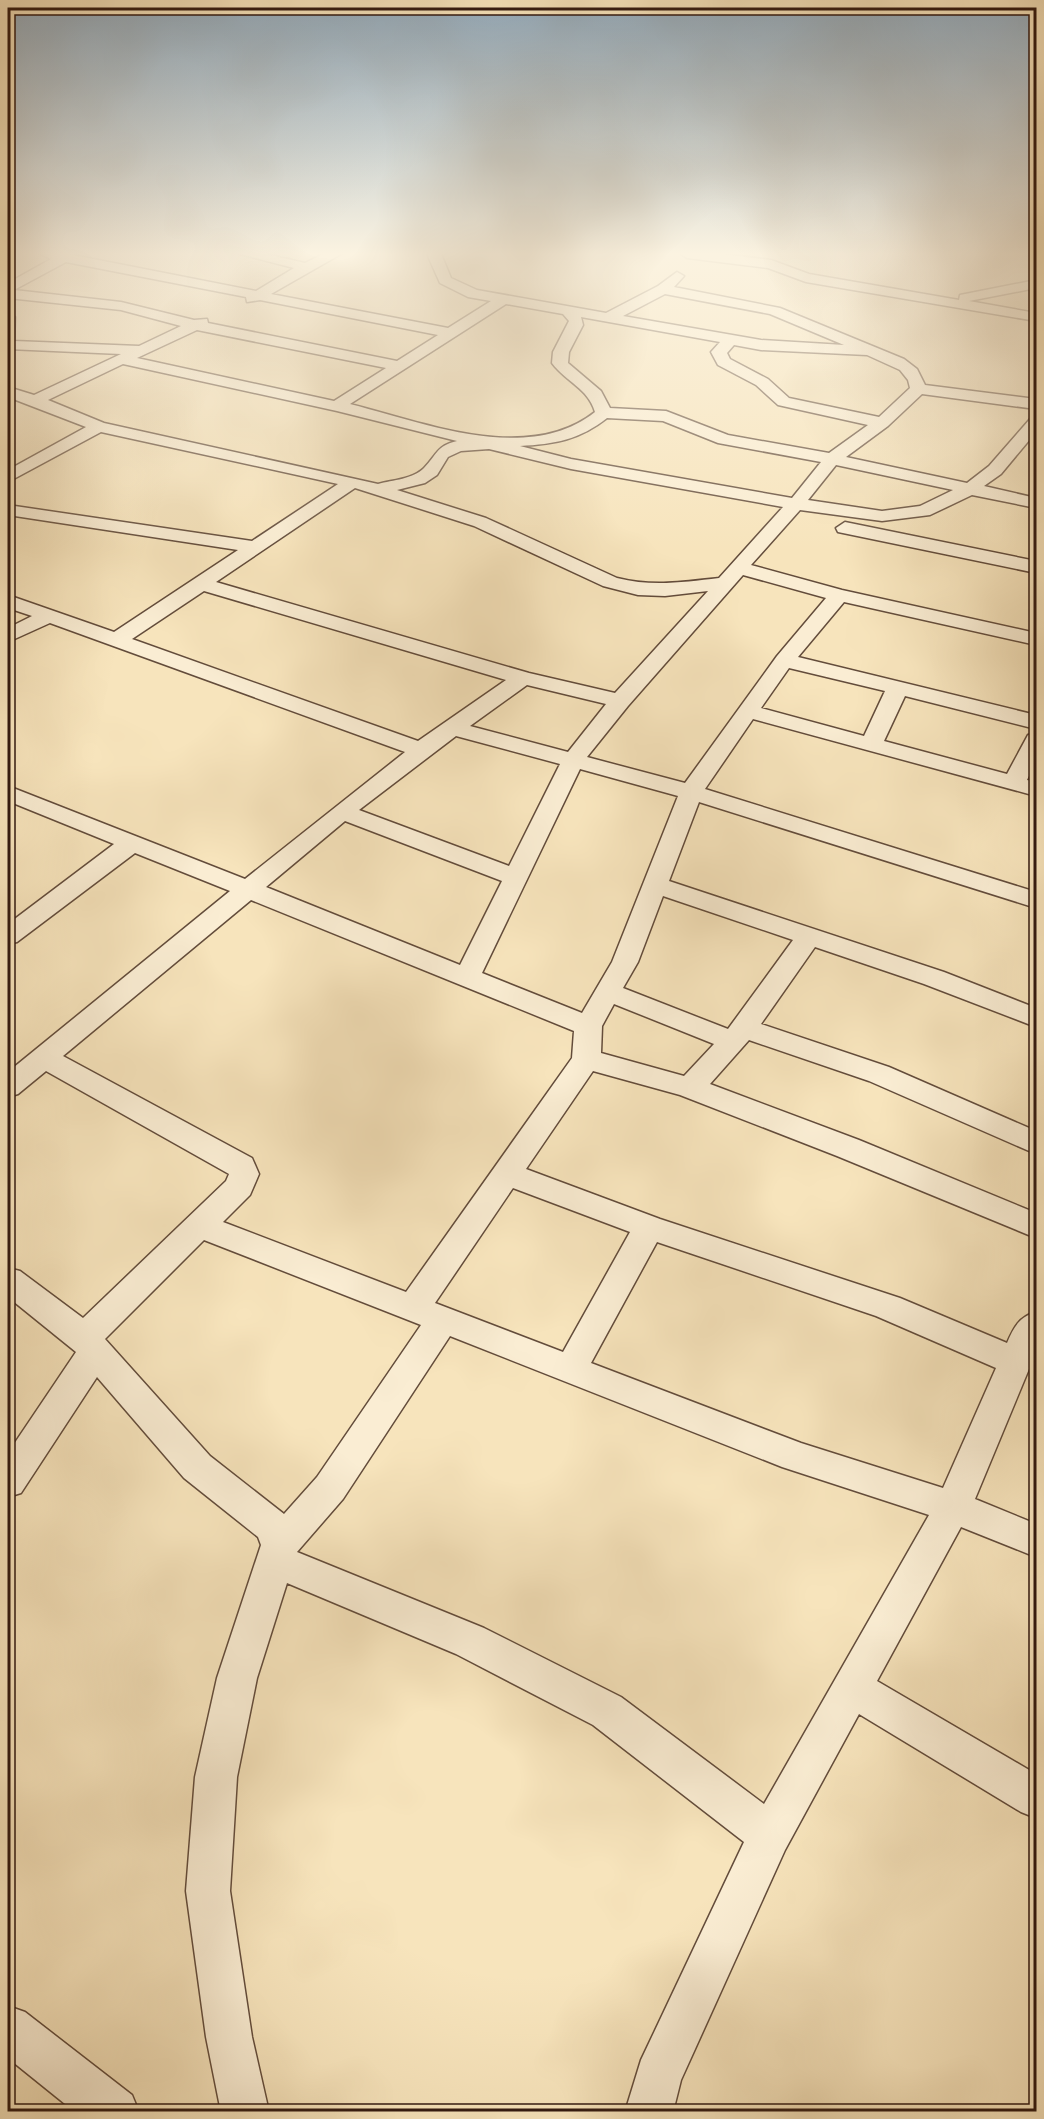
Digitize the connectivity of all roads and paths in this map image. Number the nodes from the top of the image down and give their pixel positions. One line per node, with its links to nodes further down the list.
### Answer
1 (138, 353): 7 (street)
2 (333, 353): 8 (street)
3 (419, 353): 8 (street)
4 (561, 353): 14 (street)
5 (719, 353): 16 (street)
6 (875, 353): 9 (street)
7 (124, 360): 11 (street); 13 (street)
8 (398, 366): 13 (street)
9 (918, 389): 12 (street); 16 (street)
10 (8, 392): 11 (street)
11 (35, 400): 17 (street)
12 (1036, 404)
13 (337, 406): 18 (street)
14 (603, 414): 18 (street); 23 (street)
15 (1036, 422): 21 (street)
16 (882, 423): 23 (street)
17 (99, 427): 22 (street); 25 (street)
18 (482, 443): 26 (street); 30 (street)
19 (1036, 449): 21 (street)
20 (8, 454): 22 (street)
21 (1009, 455): 27 (street)
22 (42, 458): 24 (street)
23 (832, 459): 27 (street); 30 (street)
24 (8, 477)
25 (353, 482): 26 (street); 31 (street)
26 (376, 490): 33 (street)
27 (968, 490): 28 (street); 30 (street)
28 (1036, 503)
29 (8, 510): 31 (street)
30 (790, 510): 32 (street); 33 (street)
31 (256, 547): 34 (street)
32 (1036, 567)
33 (732, 576): 35 (street); 44 (street)
34 (202, 584): 40 (street); 42 (street)
35 (839, 595): 38 (street); 41 (street)
36 (8, 601): 37 (street)
37 (48, 616): 39 (street); 40 (street)
38 (1033, 633)
39 (8, 636)
40 (115, 641): 50 (street)
41 (784, 660): 43 (street); 45 (street)
42 (523, 678): 44 (street); 47 (street)
43 (898, 687): 46 (street); 49 (street)
44 (620, 702): 51 (street)
45 (747, 711): 49 (street); 54 (street)
46 (1036, 722)
47 (452, 728): 50 (street); 51 (street)
48 (1036, 740): 52 (street)
49 (871, 744): 52 (street)
50 (421, 750): 56 (street)
51 (574, 759): 54 (street); 58 (street)
52 (1014, 783): 53 (street)
53 (1036, 789)
54 (691, 792): 59 (street); 61 (street)
55 (8, 793): 57 (street)
56 (342, 812): 58 (street); 60 (street)
57 (132, 843): 60 (street); 62 (street)
58 (517, 878): 64 (street)
59 (655, 885): 63 (street); 65 (street)
60 (248, 889): 64 (street); 70 (street)
61 (1036, 900)
62 (8, 936)
63 (809, 937): 66 (street); 68 (street)
64 (467, 977): 67 (street)
65 (608, 992): 67 (street); 68 (street)
66 (1036, 1018)
67 (588, 1026): 69 (street)
68 (738, 1034): 72 (street); 73 (street)
69 (586, 1059): 72 (street); 74 (street)
70 (27, 1060): 71 (street); 75 (street)
71 (8, 1087)
72 (690, 1088): 77 (street)
73 (1036, 1143)
74 (508, 1174): 76 (street); 79 (street)
75 (198, 1225): 79 (street); 81 (street)
76 (649, 1227): 82 (street); 83 (street)
77 (1036, 1227)
78 (8, 1280): 81 (street)
79 (428, 1313): 83 (street); 87 (street)
80 (1036, 1325): 82 (street)
81 (90, 1345): 84 (street); 87 (street)
82 (1015, 1361): 85 (street)
83 (571, 1368): 85 (street)
84 (8, 1482)
85 (953, 1507): 86 (street); 88 (street)
86 (1036, 1541)
87 (278, 1553): 90 (street); 93 (street)
88 (852, 1688): 89 (street); 90 (street)
89 (1036, 1797)
90 (770, 1835): 94 (street)
91 (8, 2029): 92 (street)
92 (114, 2112)
93 (245, 2112)
94 (649, 2112)

